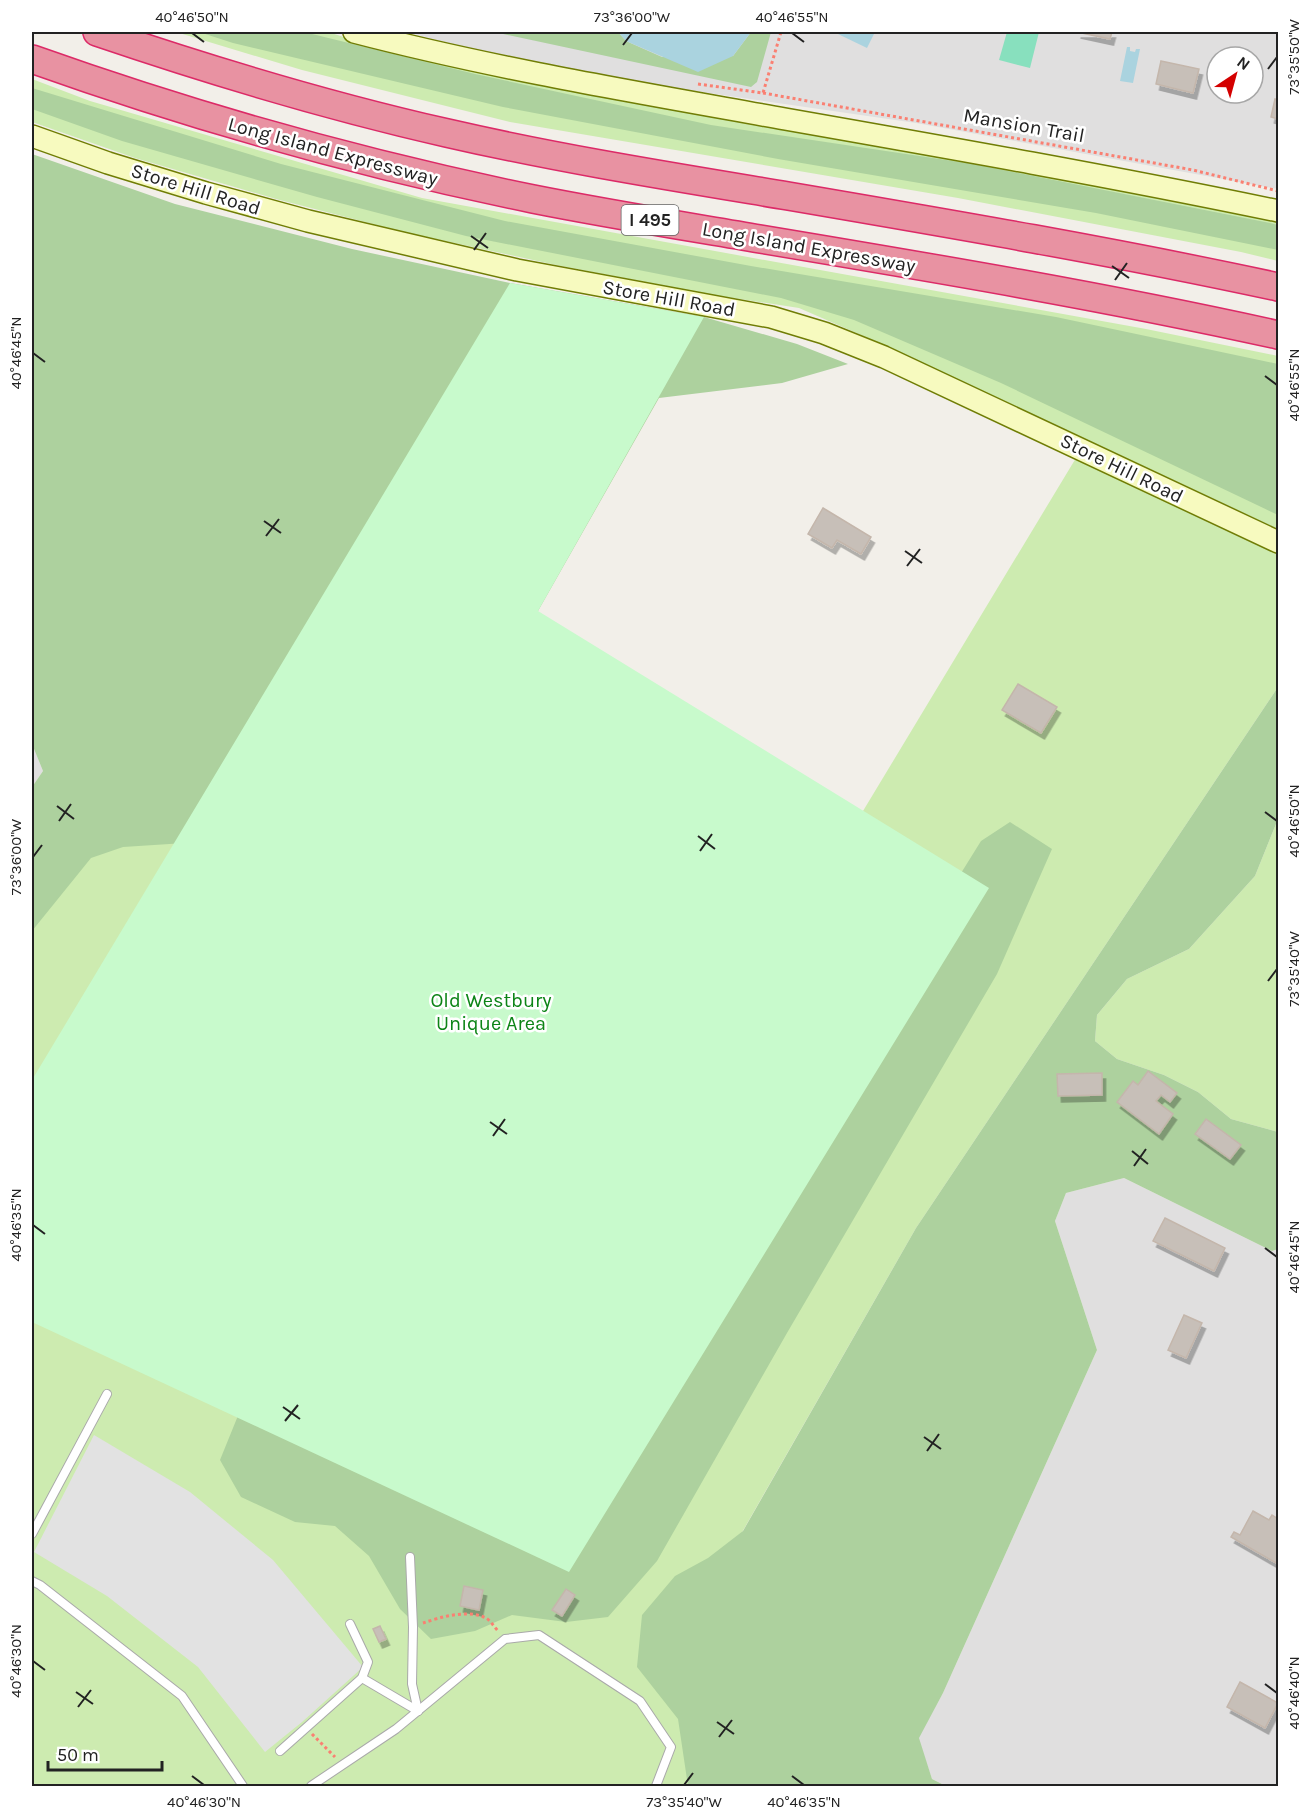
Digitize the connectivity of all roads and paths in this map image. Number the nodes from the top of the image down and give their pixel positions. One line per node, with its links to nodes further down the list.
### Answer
1 (97, 32): 10 (highway, I 495)
2 (354, 32): 9 (main road)
3 (781, 32): 6 (path)
4 (32, 59): 11 (highway, Long Island Expressway / I 495)
5 (695, 83): 6 (path, Mansion Trail)
6 (763, 93): 8 (path, Mansion Trail)
7 (32, 136): 12 (main road, Store Hill Road)
8 (1278, 190)
9 (1278, 211)
10 (1278, 287)
11 (1278, 335)
12 (1278, 542)
13 (106, 1394): 14 (lane)
14 (32, 1534)
15 (410, 1557): 18 (lane)
16 (32, 1581): 25 (lane)
17 (350, 1624): 20 (lane)
18 (413, 1627): 19 (path); 21 (lane)
19 (505, 1639): 21 (lane); 27 (lane)
20 (362, 1678): 21 (lane); 22 (lane)
21 (418, 1711): 24 (lane)
22 (306, 1728): 23 (lane); 24 (path)
23 (280, 1752)
24 (342, 1765): 26 (lane)
25 (243, 1786)
26 (311, 1786)
27 (656, 1786)

